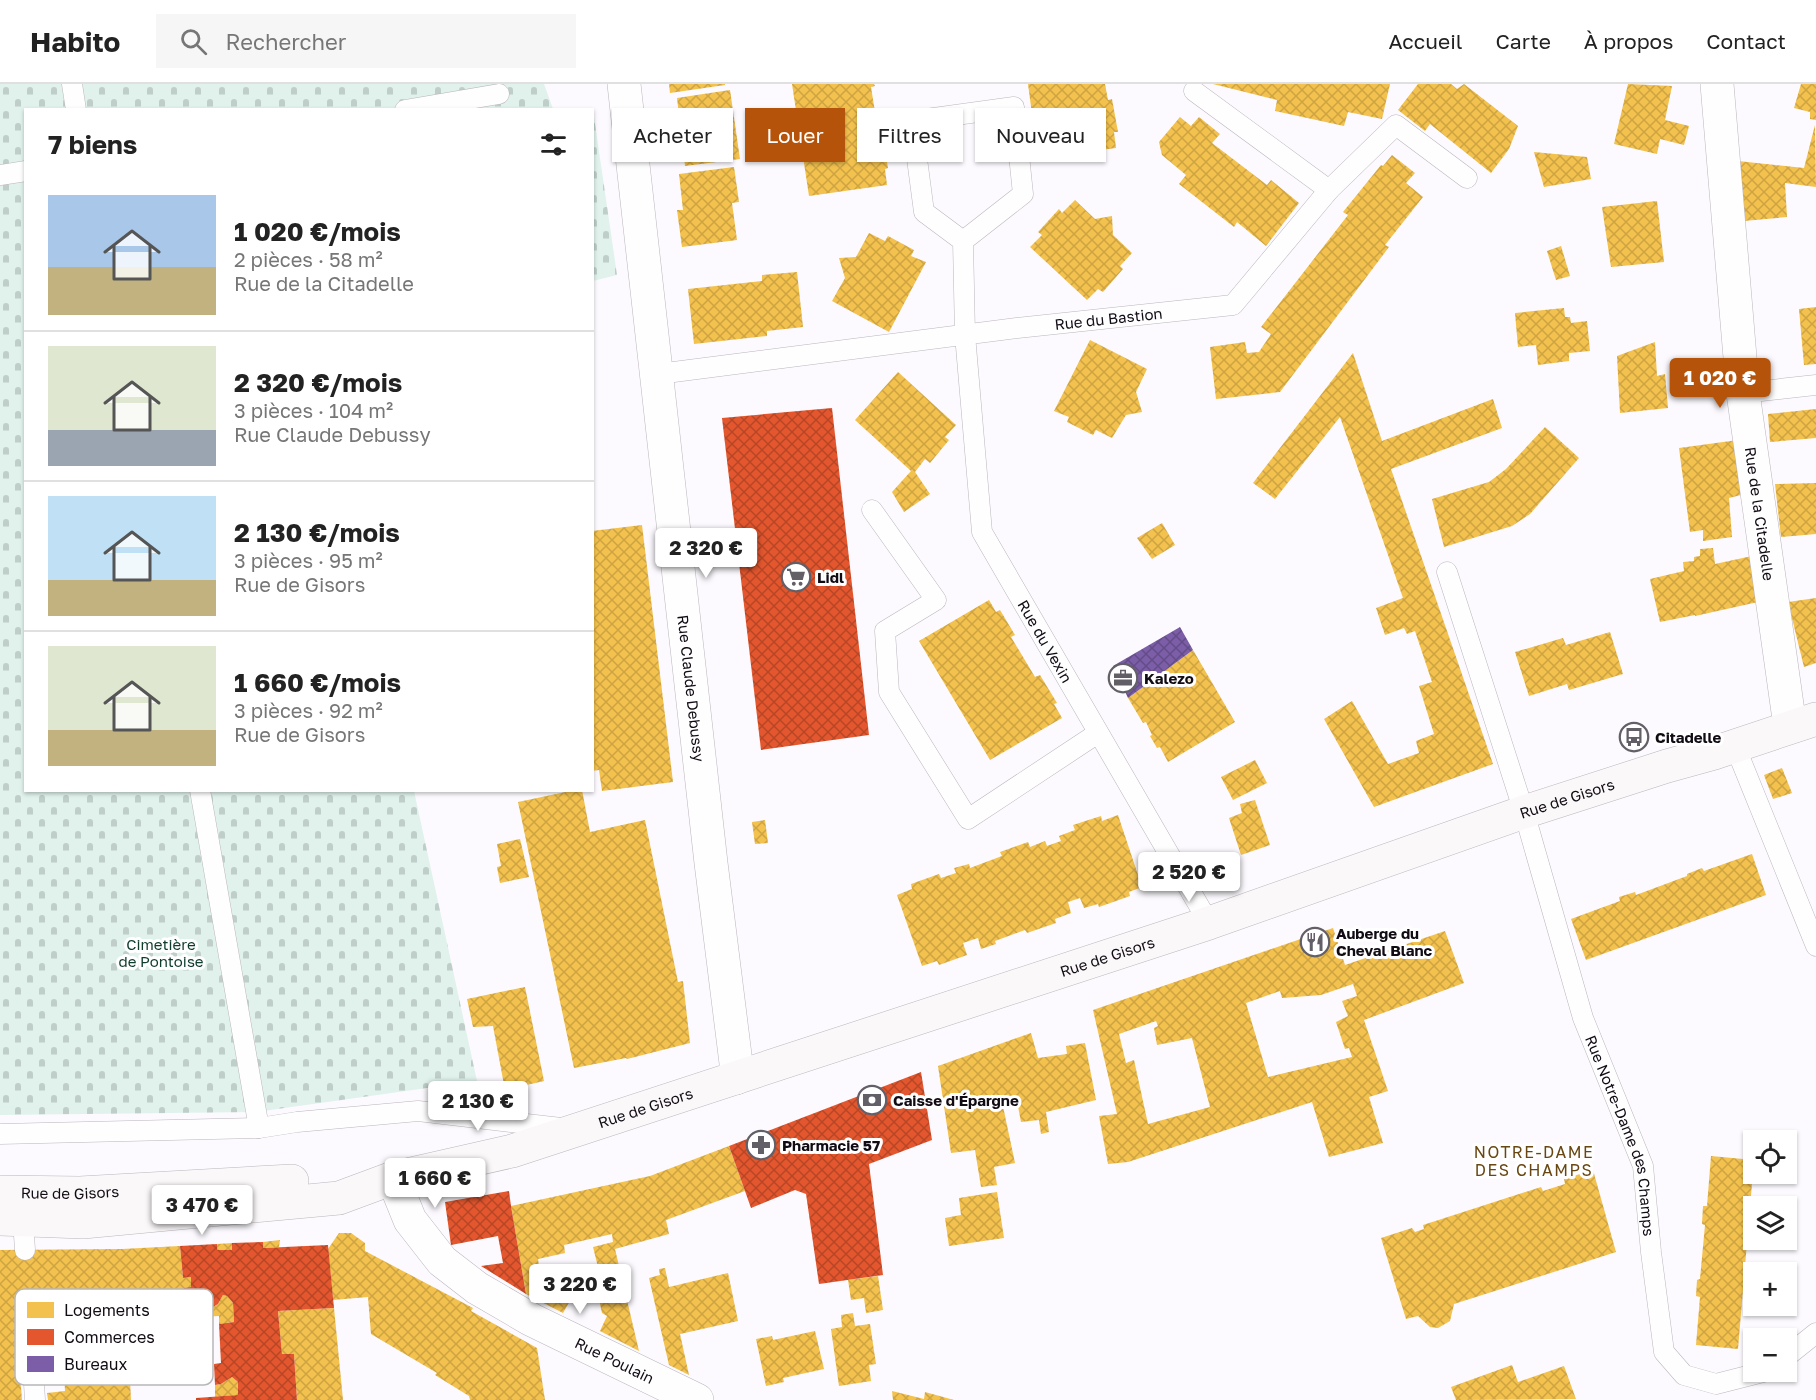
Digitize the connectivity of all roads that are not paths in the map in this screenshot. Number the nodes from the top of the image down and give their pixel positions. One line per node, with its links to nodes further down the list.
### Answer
1 (72, 84): 6 (lane)
2 (624, 84): 14 (street, Rue Claude Debussy)
3 (1717, 84): 16 (street, Rue de la Citadelle)
4 (1194, 91): 11 (lane)
5 (499, 94): 7 (lane)
6 (76, 108)
7 (417, 108)
8 (24, 171): 9 (lane)
9 (0, 175)
10 (1467, 178): 11 (lane, Rue du Bastion)
11 (1329, 190): 13 (lane, Rue du Bastion)
12 (963, 241): 12 (lane); 13 (lane, Rue du Vexin)
13 (965, 335): 14 (lane, Rue du Bastion); 20 (lane, Rue du Vexin)
14 (658, 374): 26 (street, Rue Claude Debussy)
15 (1816, 385): 16 (lane)
16 (1743, 393): 19 (street, Rue de la Citadelle)
17 (872, 510): 20 (lane)
18 (1447, 572): 23 (lane, Rue Notre-Dame des Champs)
19 (1803, 723): 21 (main road, Rue de Gisors)
20 (1098, 733): 24 (lane, Rue du Vexin)
21 (1735, 746): 23 (main road, Rue de Gisors); 25 (lane)
22 (200, 792): 27 (lane)
23 (1524, 812): 24 (main road, Rue de Gisors); 35 (lane, Rue Notre-Dame des Champs)
24 (1209, 923): 26 (main road, Rue de Gisors)
25 (1816, 946)
26 (736, 1078): 28 (main road, Rue de Gisors)
27 (259, 1128): 28 (lane); 29 (lane)
28 (576, 1130): 30 (main road, Rue de Gisors)
29 (0, 1134)
30 (393, 1178): 31 (main road, Rue de Gisors); 32 (main road, Rue de Gisors); 38 (street, Rue Poulain)
31 (0, 1192)
32 (16, 1230)
33 (1816, 1333): 34 (lane)
34 (1797, 1348)
35 (1743, 1377)
36 (34, 1385): 37 (lane)
37 (35, 1400)
38 (697, 1400)

